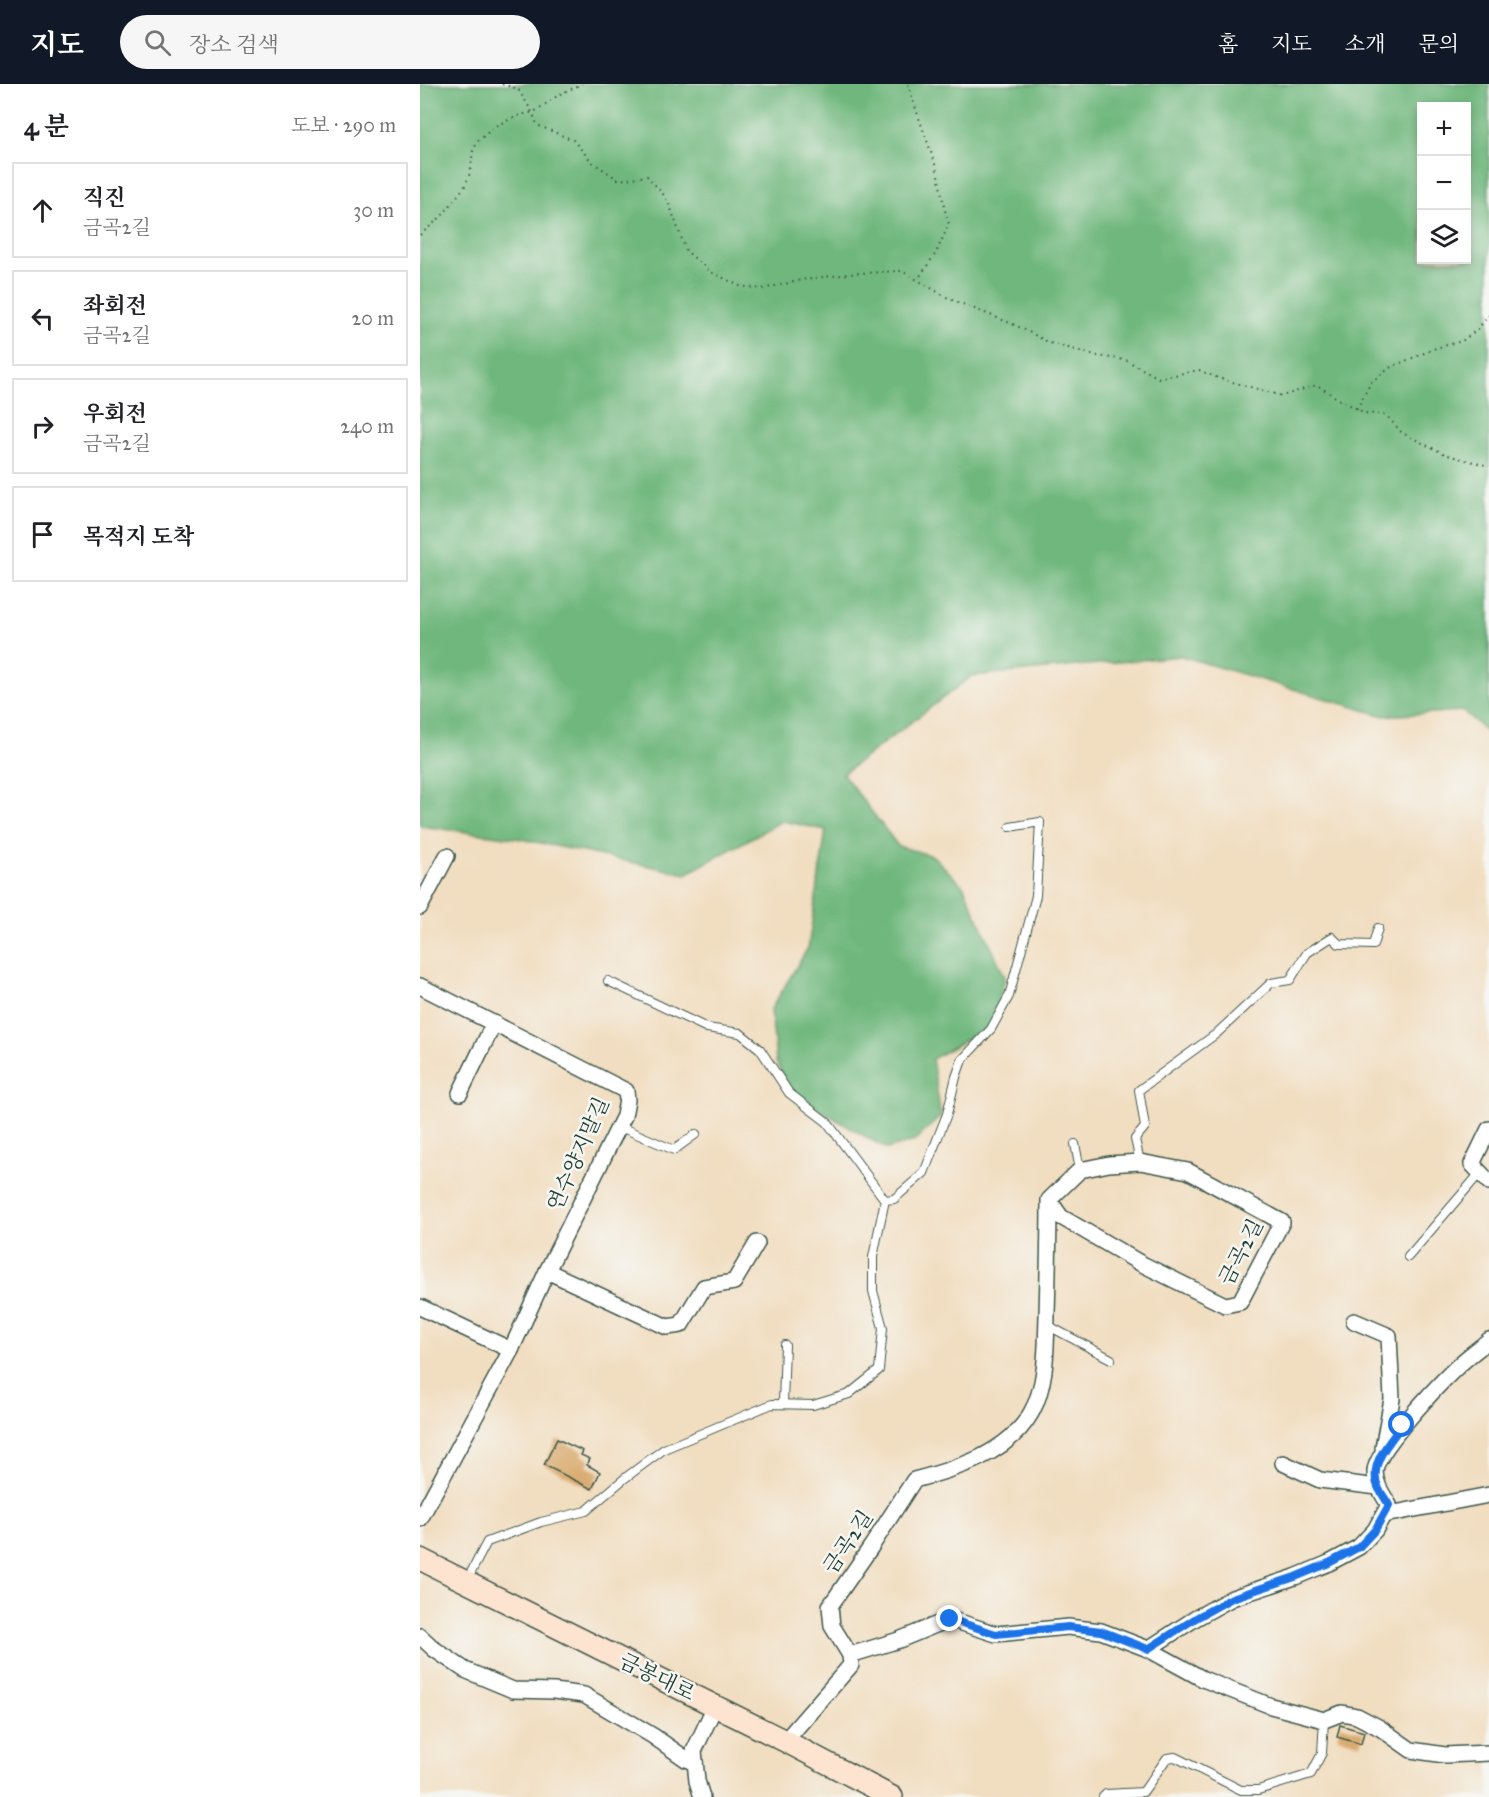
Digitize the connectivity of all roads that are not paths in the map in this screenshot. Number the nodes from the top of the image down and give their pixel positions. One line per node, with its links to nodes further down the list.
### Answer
1 (1010, 826): 16 (lane)
2 (447, 856): 3 (street)
3 (420, 908)
4 (1378, 928): 13 (lane)
5 (608, 981): 16 (lane)
6 (420, 986): 7 (street, 연수양지말길)
7 (494, 1023): 8 (street); 9 (street, 연수양지말길)
8 (460, 1093)
9 (618, 1126): 11 (lane); 20 (street, 연수양지말길)
10 (1489, 1129): 15 (street)
11 (696, 1134)
12 (1076, 1144): 14 (lane)
13 (1140, 1162): 14 (street, 금곡2길); 17 (street, 금곡2길)
14 (1080, 1170): 17 (street)
15 (1485, 1178): 19 (lane)
16 (885, 1200): 28 (lane)
17 (1049, 1200): 23 (street, 금곡2길)
18 (758, 1244): 20 (street)
19 (1408, 1257)
20 (547, 1271): 26 (street, 연수양지말길)
21 (420, 1306): 26 (street)
22 (1354, 1321): 29 (street)
23 (1047, 1325): 27 (lane); 39 (street, 금곡2길)
24 (1489, 1340): 29 (street)
25 (785, 1345): 28 (lane)
26 (511, 1350): 34 (street, 연수양지말길)
27 (1111, 1359)
28 (783, 1404): 36 (lane)
29 (1383, 1451): 31 (street)
30 (1282, 1463): 31 (street)
31 (1378, 1487): 33 (street)
32 (1489, 1495): 33 (street)
33 (1384, 1515): 38 (street)
34 (420, 1519)
35 (420, 1559): 36 (street, 금봉대로)
36 (466, 1582): 40 (street, 금봉대로)
37 (420, 1636): 44 (street)
38 (1148, 1649): 39 (street); 41 (street)
39 (850, 1655): 42 (street)
40 (715, 1706): 42 (street, 금봉대로); 44 (street)
41 (1324, 1720): 43 (street); 47 (lane)
42 (785, 1741): 46 (street, 금봉대로)
43 (1489, 1754)
44 (695, 1762): 45 (street)
45 (702, 1797)
46 (892, 1797)
47 (1103, 1797)

